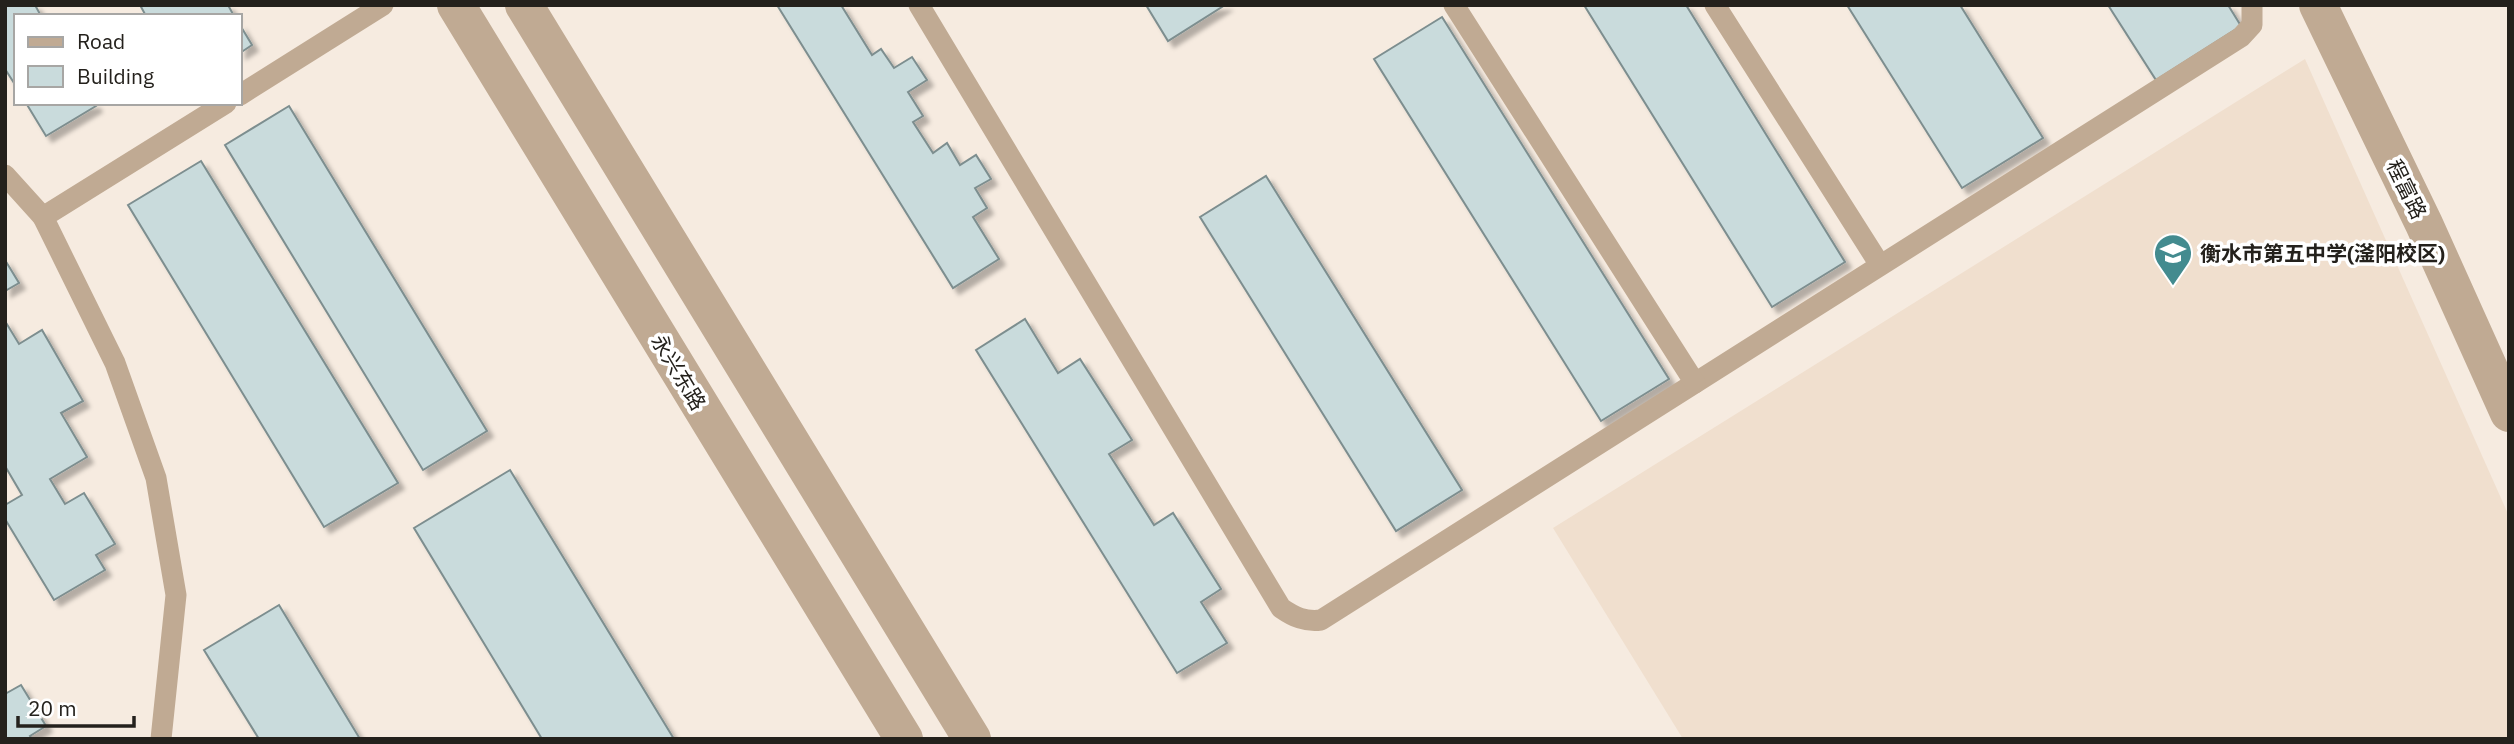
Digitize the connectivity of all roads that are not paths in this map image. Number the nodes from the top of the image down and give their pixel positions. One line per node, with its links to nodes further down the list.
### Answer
1 (383, 5): 9 (lane)
2 (456, 5): 17 (street, 永兴东路)
3 (524, 5): 18 (street)
4 (919, 5): 14 (lane)
5 (1454, 5): 14 (lane)
6 (1715, 5): 13 (lane)
7 (2252, 5): 13 (lane)
8 (2318, 5): 15 (street, 程富路)
9 (242, 93)
10 (223, 105): 12 (lane)
11 (5, 175): 12 (lane)
12 (43, 217): 16 (lane)
13 (1880, 265): 14 (lane)
14 (1695, 383)
15 (2509, 413)
16 (161, 739)
17 (904, 739)
18 (972, 739)

